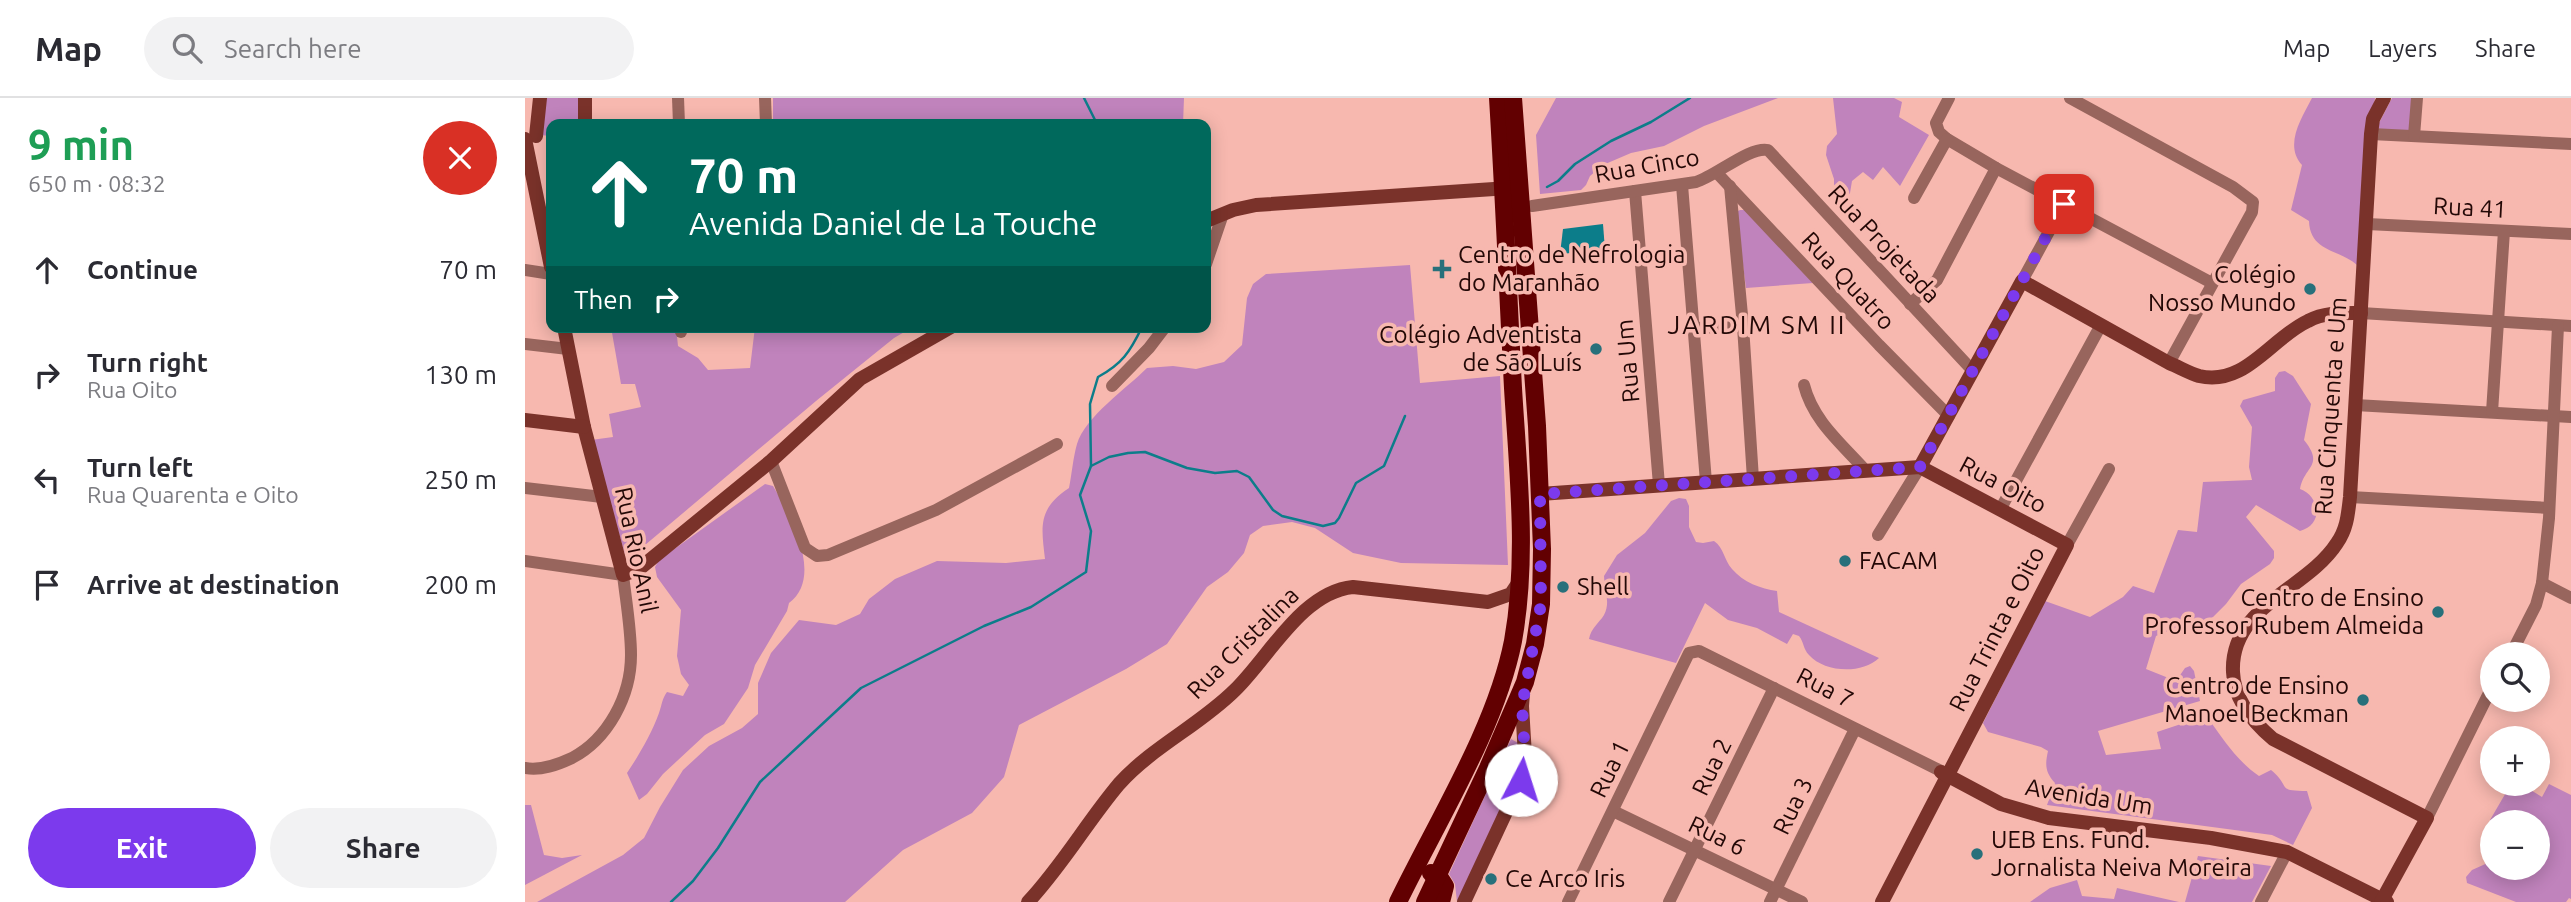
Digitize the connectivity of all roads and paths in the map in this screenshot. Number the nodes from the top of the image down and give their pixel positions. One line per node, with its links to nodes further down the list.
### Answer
1 (540, 98): 19 (street)
2 (585, 98): 13 (street)
3 (678, 98): 14 (street)
4 (765, 98): 15 (street)
5 (1487, 98): 27 (main road)
6 (1498, 98): 23 (main road)
7 (1513, 98): 23 (main road)
8 (1524, 98): 32 (main road)
9 (1949, 98): 17 (street)
10 (2070, 98): 43 (street)
11 (2384, 98): 16 (street, Rua Cinquenta e Um)
12 (2417, 98): 18 (street)
13 (585, 119)
14 (679, 119)
15 (766, 119)
16 (2371, 134): 18 (street); 35 (street, Rua Cinquenta e Um)
17 (1943, 135): 22 (street); 29 (street)
18 (2414, 136): 20 (street)
19 (529, 137): 30 (street)
20 (2571, 144)
21 (1764, 148): 24 (street, Rua Cinco); 45 (street, Rua Projetada)
22 (1996, 168): 31 (street); 45 (street)
23 (1510, 172): 44 (main road); 57 (main road)
24 (1717, 173): 25 (street, Rua Cinco); 26 (street, Rua Quatro)
25 (1682, 185): 28 (street, Rua Cinco); 51 (street)
26 (1730, 186): 49 (street); 64 (street, Rua Quatro)
27 (1494, 189): 33 (street); 44 (main road)
28 (1635, 191): 32 (street, Rua Cinco); 76 (street, Rua Um)
29 (1914, 198)
30 (532, 204): 38 (street)
31 (2064, 204): 42 (street); 43 (street)
32 (1532, 205): 57 (main road)
33 (1223, 214): 34 (street); 39 (street)
34 (1211, 219)
35 (2367, 224): 36 (street, Rua 41); 46 (street, Rua Cinquenta e Um)
36 (2504, 231): 37 (street, Rua 41); 47 (street)
37 (2571, 234)
38 (546, 237)
39 (1211, 249)
40 (525, 271): 41 (street)
41 (546, 273)
42 (2022, 281): 48 (street); 59 (street)
43 (2212, 283): 58 (street)
44 (1508, 293): 87 (main road)
45 (1910, 303): 59 (street, Rua Projetada)
46 (2361, 313): 47 (street); 58 (street); 62 (street, Rua Cinquenta e Um)
47 (2498, 322): 50 (street); 63 (street)
48 (2101, 325): 58 (street); 82 (street)
49 (1743, 326): 51 (street); 74 (street)
50 (2565, 326): 65 (street)
51 (1696, 328): 75 (street)
52 (565, 333): 56 (street, Rua Rio Anil)
53 (940, 333): 70 (street)
54 (1160, 333): 61 (street)
55 (525, 344): 56 (street)
56 (568, 349): 68 (street, Rua Rio Anil)
57 (1532, 356): 78 (main road)
58 (2169, 363)
59 (1973, 371): 64 (street)
60 (1804, 385): 73 (street)
61 (1112, 386)
62 (2355, 405): 63 (street); 80 (street, Rua Cinquenta e Um)
63 (2491, 412): 65 (street)
64 (1948, 415): 71 (street)
65 (2553, 416): 66 (street); 81 (street)
66 (2571, 417)
67 (525, 420): 68 (street)
68 (584, 427): 79 (street, Rua Rio Anil)
69 (1057, 444): 70 (street)
70 (771, 461): 86 (street)
71 (1920, 467): 73 (street, Rua Oito); 82 (street, Rua Oito); 83 (street)
72 (2109, 469): 84 (street, Rua Trinta e Oito)
73 (1866, 471): 74 (street, Rua Oito)
74 (1753, 479): 75 (street, Rua Oito)
75 (1706, 482): 76 (street, Rua Oito)
76 (1660, 485): 78 (street, Rua Oito)
77 (525, 488): 79 (street)
78 (1540, 494): 92 (main road)
79 (602, 497): 86 (street, Rua Rio Anil)
80 (2350, 497): 81 (street); 99 (street, Rua Cinquenta e Um)
81 (2549, 508): 88 (street)
82 (2000, 510): 84 (street, Rua Oito)
83 (1878, 535)
84 (2067, 545): 97 (street, Rua Trinta e Oito)
85 (525, 561): 86 (street)
86 (623, 575): 96 (street, Rua Rio Anil)
87 (1519, 582): 103 (main road); 105 (street, Rua Cristalina)
88 (2542, 583): 89 (street); 90 (street)
89 (2571, 598)
90 (2517, 642)
91 (1689, 653): 93 (street, Rua 7); 98 (street, Rua 1)
92 (1525, 682): 102 (main road); 111 (street)
93 (1774, 688): 95 (street, Rua 7); 100 (street, Rua 2)
94 (2480, 711): 99 (street)
95 (1855, 729): 97 (street, Rua 7); 104 (street, Rua 3)
96 (525, 768)
97 (1942, 777): 101 (street, Avenida Um); 116 (street); 117 (street)
98 (1613, 811): 100 (street, Rua 6); 112 (street, Rua 1)
99 (2427, 818): 106 (street)
100 (1694, 850): 104 (street, Rua 6); 113 (street, Rua 2)
101 (2286, 855): 106 (street, Avenida Um); 118 (street)
102 (1438, 875): 103 (main road); 109 (main road); 110 (main road)
103 (1411, 876): 108 (main road)
104 (1776, 890): 114 (street, Rua 3); 115 (street, Rua 6)
105 (1036, 896): 107 (street, Rua Cristalina)
106 (2380, 901)
107 (1028, 902)
108 (1398, 902)
109 (1425, 902)
110 (1441, 902)
111 (1464, 902)
112 (1568, 902)
113 (1669, 902)
114 (1770, 902)
115 (1802, 902)
116 (1875, 902)
117 (1882, 902)
118 (2261, 902)

